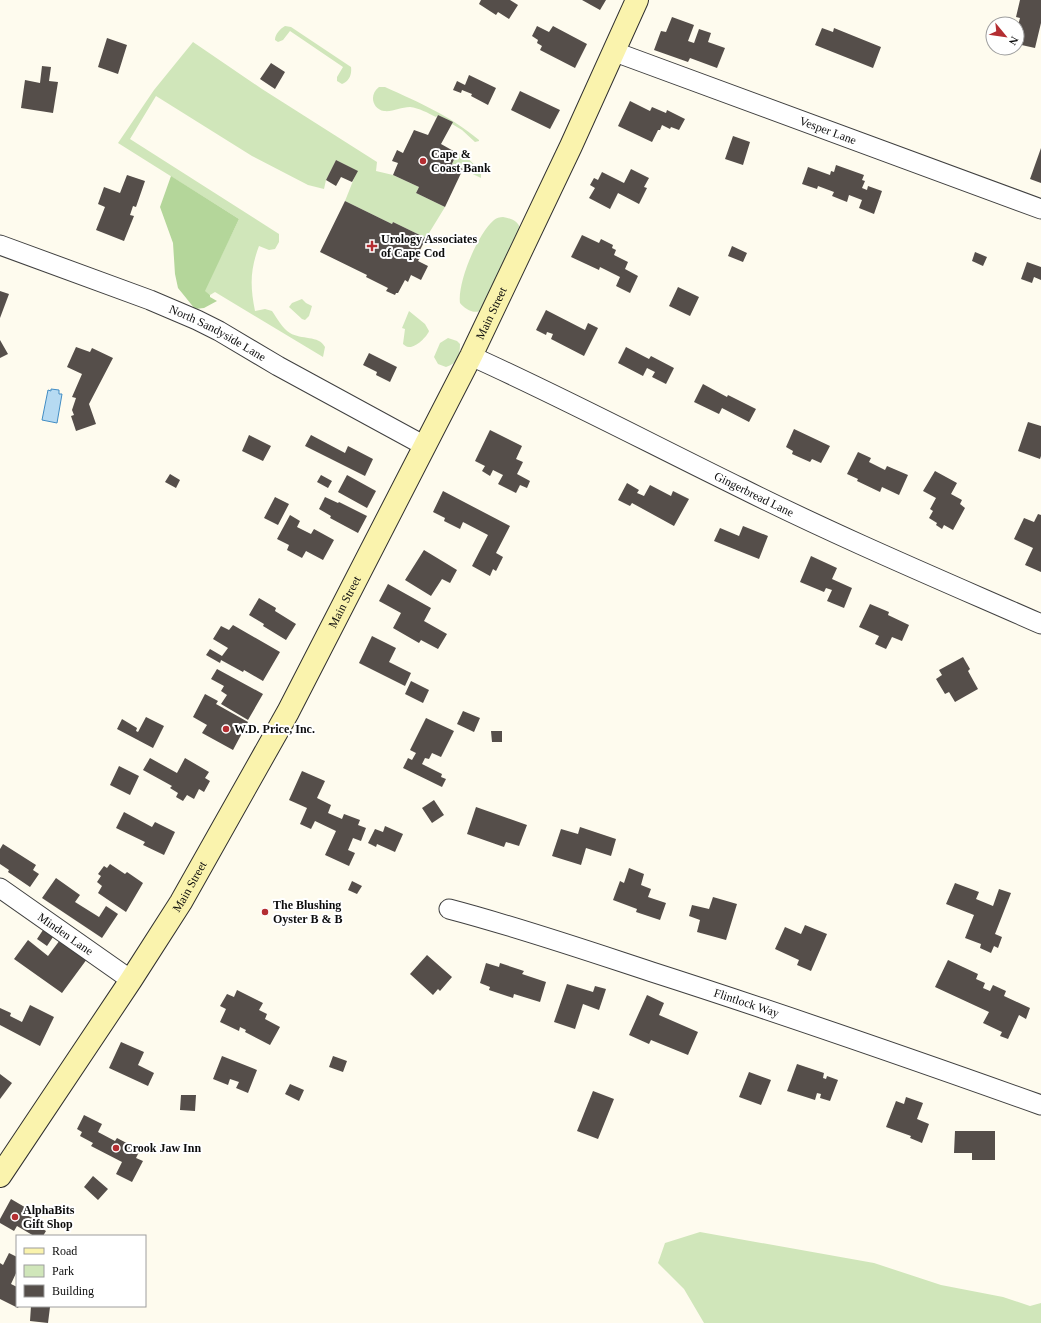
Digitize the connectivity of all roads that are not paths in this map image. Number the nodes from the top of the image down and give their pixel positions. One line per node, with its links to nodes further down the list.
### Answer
1 (637, 0): 2 (main road, Main Street)
2 (614, 52): 3 (street, Vesper Lane); 5 (main road, Main Street)
3 (1041, 209)
4 (0, 245): 6 (street, North Sandyside Lane)
5 (471, 356): 6 (main road, Main Street); 7 (street, Gingerbread Lane)
6 (424, 446): 10 (main road, Main Street)
7 (1041, 624)
8 (0, 888): 10 (street, Minden Lane)
9 (449, 909): 11 (street, Flintlock Way)
10 (131, 980): 12 (main road, Main Street)
11 (1041, 1105)
12 (0, 1176)

